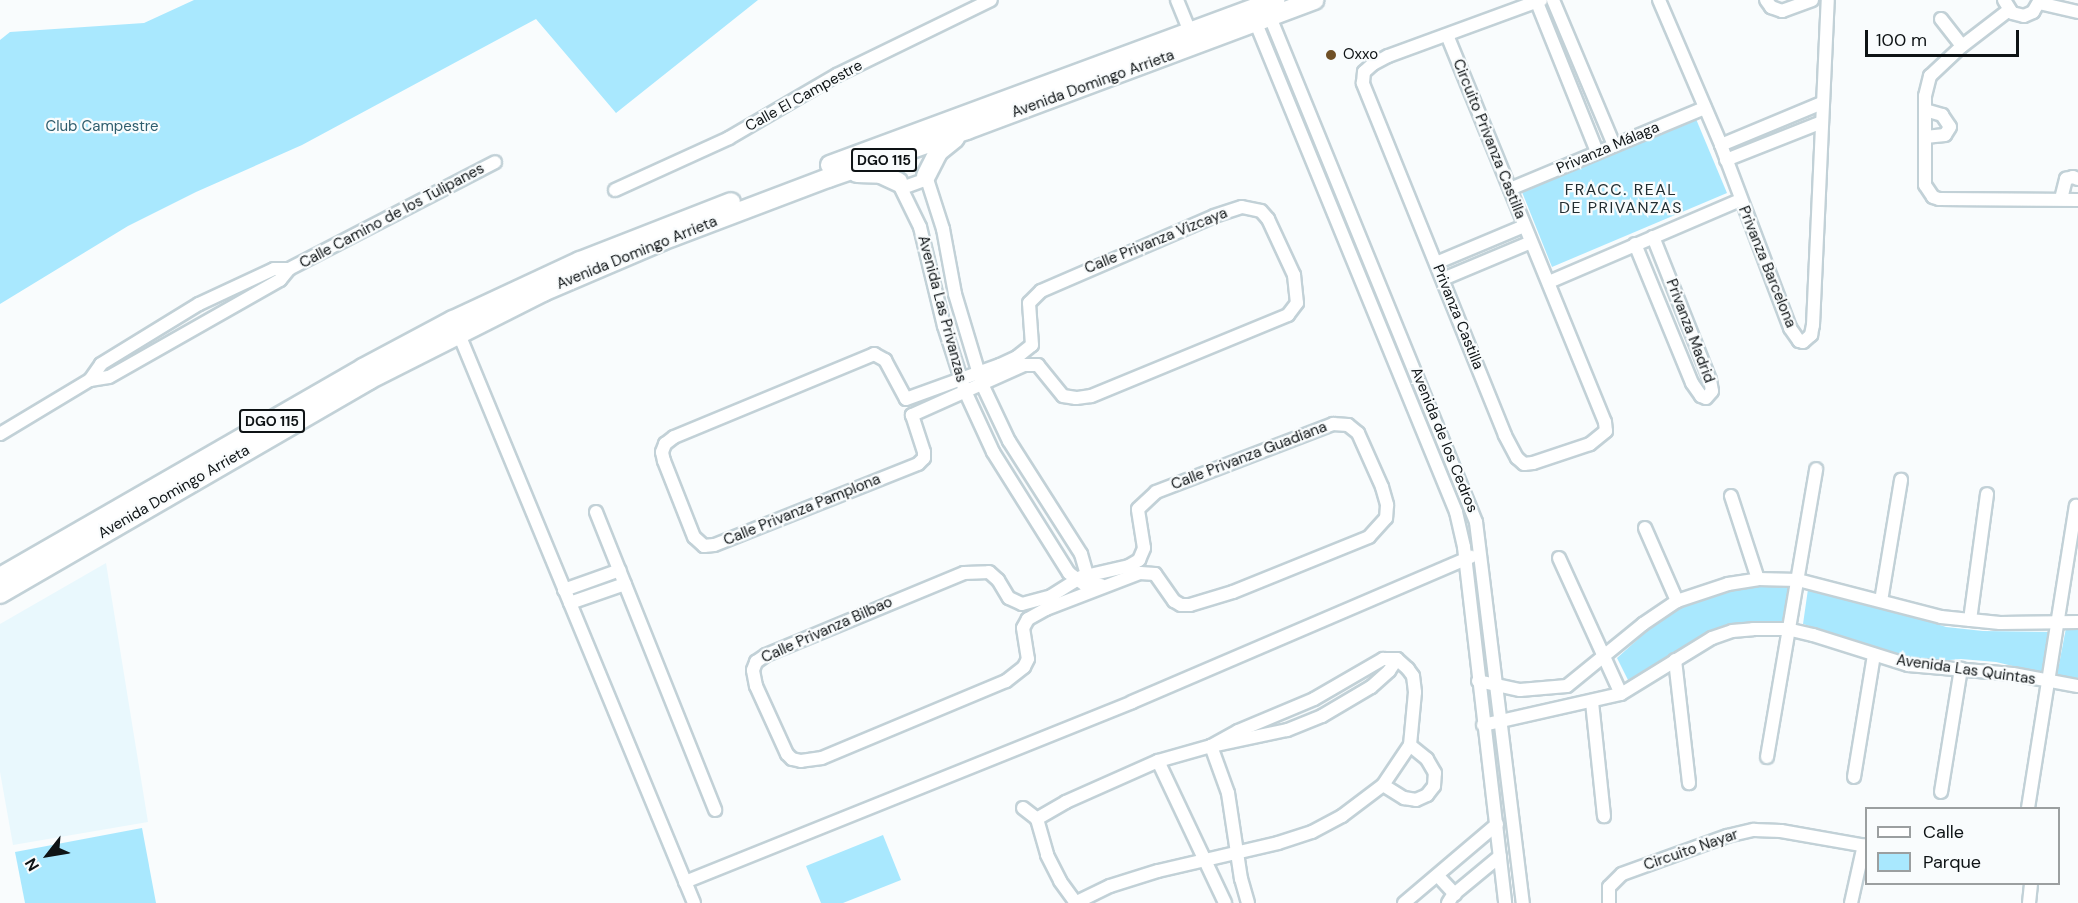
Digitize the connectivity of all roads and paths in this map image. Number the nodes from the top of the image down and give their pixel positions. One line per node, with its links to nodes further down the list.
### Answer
1 (991, 0): 35 (street, Calle El Campestre)
2 (1177, 0): 16 (street)
3 (1315, 0): 12 (main road, Avenida Domingo Arrieta / DGO 115)
4 (1553, 0): 24 (street)
5 (1659, 0): 19 (street, Privanza Barcelona)
6 (1766, 0): 7 (street)
7 (1812, 0)
8 (1828, 0): 18 (street, Privanza Barcelona)
9 (1538, 1): 15 (street, Privanza Castilla); 27 (street)
10 (2040, 2): 11 (street); 13 (street)
11 (2006, 5): 17 (street)
12 (1263, 10): 16 (main road, Avenida Domingo Arrieta / DGO 115); 61 (street, Avenida de los Cedros); 63 (street, Avenida de los Cedros)
13 (2078, 12)
14 (1941, 19): 17 (street)
15 (1447, 35): 34 (street, Circuito Privanza Castilla); 44 (street, Privanza Castilla)
16 (1193, 38): 22 (main road, Avenida Domingo Arrieta / DGO 115); 26 (main road, Avenida Domingo Arrieta / DGO 115)
17 (1962, 46): 20 (street)
18 (1822, 103): 21 (street, Privanza Barcelona); 25 (street)
19 (1705, 108): 24 (street, Privanza Málaga); 25 (street, Privanza Barcelona)
20 (1925, 110): 23 (street); 23 (street)
21 (1822, 122): 28 (street); 37 (street, Privanza Barcelona)
22 (967, 130): 26 (main road, Avenida Domingo Arrieta / DGO 115); 31 (main road)
23 (1925, 137): 36 (street)
24 (1614, 145): 27 (street, Privanza Málaga)
25 (1721, 145): 28 (street, Privanza Barcelona)
26 (896, 148): 30 (main road, Avenida Domingo Arrieta / DGO 115); 31 (main road); 33 (main road); 40 (main road, Avenida Domingo Arrieta / DGO 115)
27 (1597, 152): 34 (street, Privanza Málaga)
28 (1726, 160): 37 (street, Privanza Barcelona)
29 (495, 162): 45 (street, Calle Camino de los Tulipanes)
30 (828, 178): 33 (main road); 40 (main road, Avenida Domingo Arrieta / DGO 115)
31 (926, 178): 33 (street); 49 (street, Avenida Las Privanzas)
32 (2078, 179): 36 (street)
33 (900, 185): 51 (street, Avenida Las Privanzas)
34 (1510, 189): 39 (street, Circuito Privanza Castilla)
35 (615, 190)
36 (2061, 199): 38 (street)
37 (1740, 200): 41 (street)
38 (2078, 200)
39 (1524, 226): 42 (street, Circuito Privanza Castilla); 44 (street)
40 (660, 235): 48 (main road, Avenida Domingo Arrieta / DGO 115)
41 (1653, 237): 43 (street); 43 (street, Privanza Madrid)
42 (1531, 242): 46 (street); 47 (street, Privanza Castilla)
43 (1635, 244): 47 (street)
44 (1436, 263): 46 (street, Privanza Castilla)
45 (289, 270): 50 (street, Calle Camino de los Tulipanes); 50 (street, Calle Camino de los Tulipanes)
46 (1443, 279): 47 (street, Privanza Castilla)
47 (1549, 282)
48 (456, 327): 60 (main road, Avenida Domingo Arrieta / DGO 115); 71 (street)
49 (980, 378): 49 (street, Calle Privanza Vizcaya); 51 (street, Calle Privanza Pamplona); 67 (street, Avenida Las Privanzas)
50 (90, 380): 52 (street, Calle Camino de los Tulipanes)
51 (962, 385): 51 (street, Calle Privanza Pamplona); 67 (street, Avenida Las Privanzas)
52 (0, 435)
53 (1816, 469): 68 (street)
54 (1901, 480): 75 (street)
55 (1987, 494): 77 (street)
56 (1731, 496): 66 (street)
57 (2076, 506): 79 (street)
58 (597, 512): 64 (street)
59 (1645, 528): 74 (street)
60 (57, 553): 65 (main road, Avenida Domingo Arrieta / DGO 115); 72 (main road, Avenida Domingo Arrieta / DGO 115)
61 (1481, 553): 63 (street); 88 (street, Avenida de los Cedros)
62 (1559, 558): 82 (street)
63 (1465, 560): 86 (street, Avenida de los Cedros); 115 (street)
64 (620, 570): 70 (street); 71 (street)
65 (0, 577)
66 (1758, 579): 68 (street); 74 (street)
67 (1082, 580): 69 (street); 69 (street, Calle Privanza Guadiana); 73 (street); 73 (street, Calle Privanza Bilbao)
68 (1798, 580): 75 (street); 80 (street)
69 (1115, 582): 73 (street, Calle Privanza Guadiana)
70 (625, 584): 76 (street); 106 (street)
71 (564, 590): 76 (street)
72 (0, 594)
73 (1068, 601)
74 (1677, 601): 82 (street)
75 (1881, 601): 77 (street)
76 (570, 603): 115 (street)
77 (1970, 620): 79 (street)
78 (2078, 622): 79 (street)
79 (2059, 623): 87 (street)
80 (1787, 629): 81 (street, Avenida Las Quintas); 84 (street, Avenida Las Quintas); 98 (street)
81 (1874, 655): 85 (street, Avenida Las Quintas); 100 (street)
82 (1604, 657): 90 (street); 91 (street)
83 (1397, 659): 96 (street); 97 (street); 97 (street)
84 (1675, 660): 91 (street, Avenida Las Quintas); 101 (street)
85 (1961, 669): 87 (street, Avenida Las Quintas); 103 (street)
86 (1478, 681): 88 (street); 95 (street, Avenida de los Cedros)
87 (2049, 682): 89 (street, Avenida Las Quintas); 104 (street)
88 (1497, 684): 90 (street); 94 (street, Avenida de los Cedros)
89 (2078, 686)
90 (1552, 689): 93 (street)
91 (1621, 694): 92 (street, Avenida Las Quintas)
92 (1592, 702): 93 (street, Avenida Las Quintas); 107 (street)
93 (1554, 709): 94 (street, Avenida Las Quintas)
94 (1502, 723): 95 (street, Avenida Las Quintas); 124 (street, Avenida de los Cedros)
95 (1483, 725): 109 (street, Avenida de los Cedros)
96 (1410, 745): 102 (street); 102 (street)
97 (1211, 746): 99 (street); 111 (street)
98 (1767, 757)
99 (1158, 761): 108 (street); 113 (street)
100 (1854, 777)
101 (1689, 783)
102 (1383, 785): 111 (street)
103 (1941, 792)
104 (2028, 807)
105 (1023, 808): 108 (street)
106 (715, 810)
107 (1604, 816)
108 (1037, 819): 118 (street)
109 (1497, 824): 112 (street, Avenida de los Cedros); 114 (street)
110 (1865, 846): 125 (street, Circuito Nayar); 126 (street)
111 (1238, 852): 113 (street); 121 (street)
112 (1500, 856): 117 (street); 123 (street, Avenida de los Cedros)
113 (1206, 860): 118 (street); 120 (street)
114 (1438, 876): 117 (street); 122 (street)
115 (685, 882): 119 (street)
116 (2031, 885): 127 (street)
117 (1452, 898)
118 (1075, 902)
119 (694, 903)
120 (1225, 903)
121 (1248, 903)
122 (1404, 903)
123 (1505, 903)
124 (1524, 903)
125 (1609, 903)
126 (1851, 903)
127 (2029, 903)

